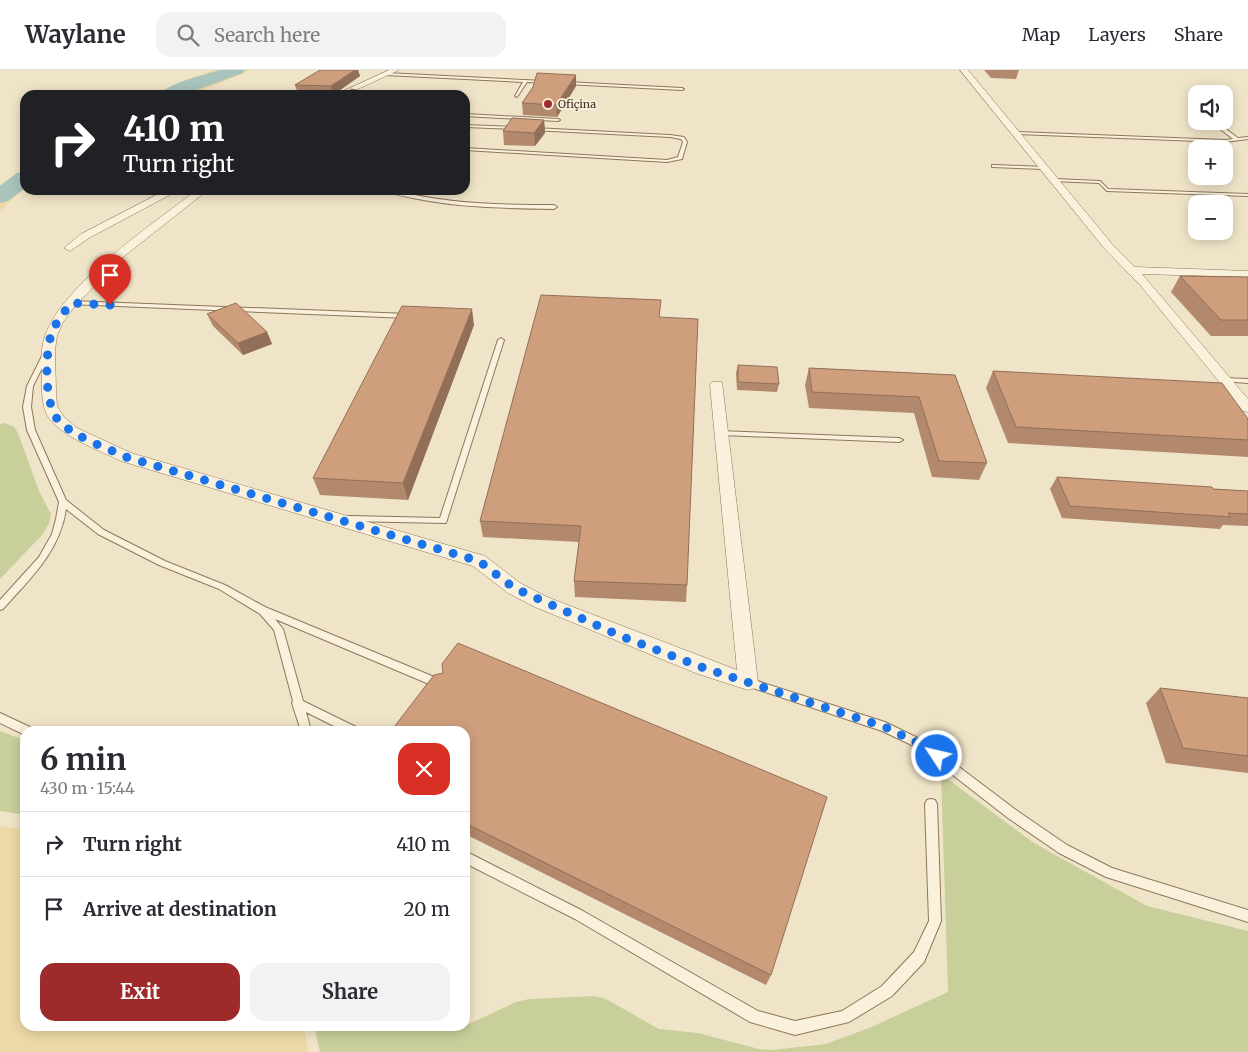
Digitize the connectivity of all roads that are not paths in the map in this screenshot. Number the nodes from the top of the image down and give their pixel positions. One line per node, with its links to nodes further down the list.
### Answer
1 (395, 70): 3 (street)
2 (964, 70): 12 (street)
3 (386, 74): 4 (lane); 6 (street)
4 (526, 81): 5 (lane); 7 (lane)
5 (682, 89)
6 (355, 90)
7 (517, 96)
8 (470, 115): 9 (lane)
9 (558, 120)
10 (470, 126): 15 (lane)
11 (1224, 130): 14 (lane)
12 (1017, 134): 14 (lane); 17 (street)
13 (1248, 138): 14 (lane)
14 (1238, 140)
15 (470, 149)
16 (994, 166): 17 (lane)
17 (1045, 168): 18 (street)
18 (1055, 180): 22 (lane); 25 (street)
19 (164, 195): 24 (street)
20 (197, 195): 27 (street)
21 (407, 195): 23 (lane)
22 (1248, 195)
23 (554, 207)
24 (70, 248)
25 (1132, 270): 26 (street); 31 (street)
26 (1248, 274)
27 (71, 303): 28 (lane); 30 (street)
28 (415, 316)
29 (501, 340): 38 (lane)
30 (48, 350): 37 (lane); 38 (street)
31 (1224, 380): 32 (lane); 34 (street)
32 (1248, 381)
33 (717, 385): 35 (street)
34 (1248, 408)
35 (722, 432): 36 (lane); 41 (street)
36 (899, 440)
37 (63, 502): 39 (lane); 40 (lane)
38 (334, 519): 41 (street)
39 (0, 606)
40 (263, 611): 42 (lane); 43 (lane)
41 (748, 682): 50 (lane)
42 (442, 685)
43 (297, 703): 45 (lane); 46 (lane)
44 (0, 718): 47 (lane)
45 (304, 726)
46 (344, 726)
47 (20, 727)
48 (931, 804): 49 (lane)
49 (470, 860)
50 (1248, 916)

